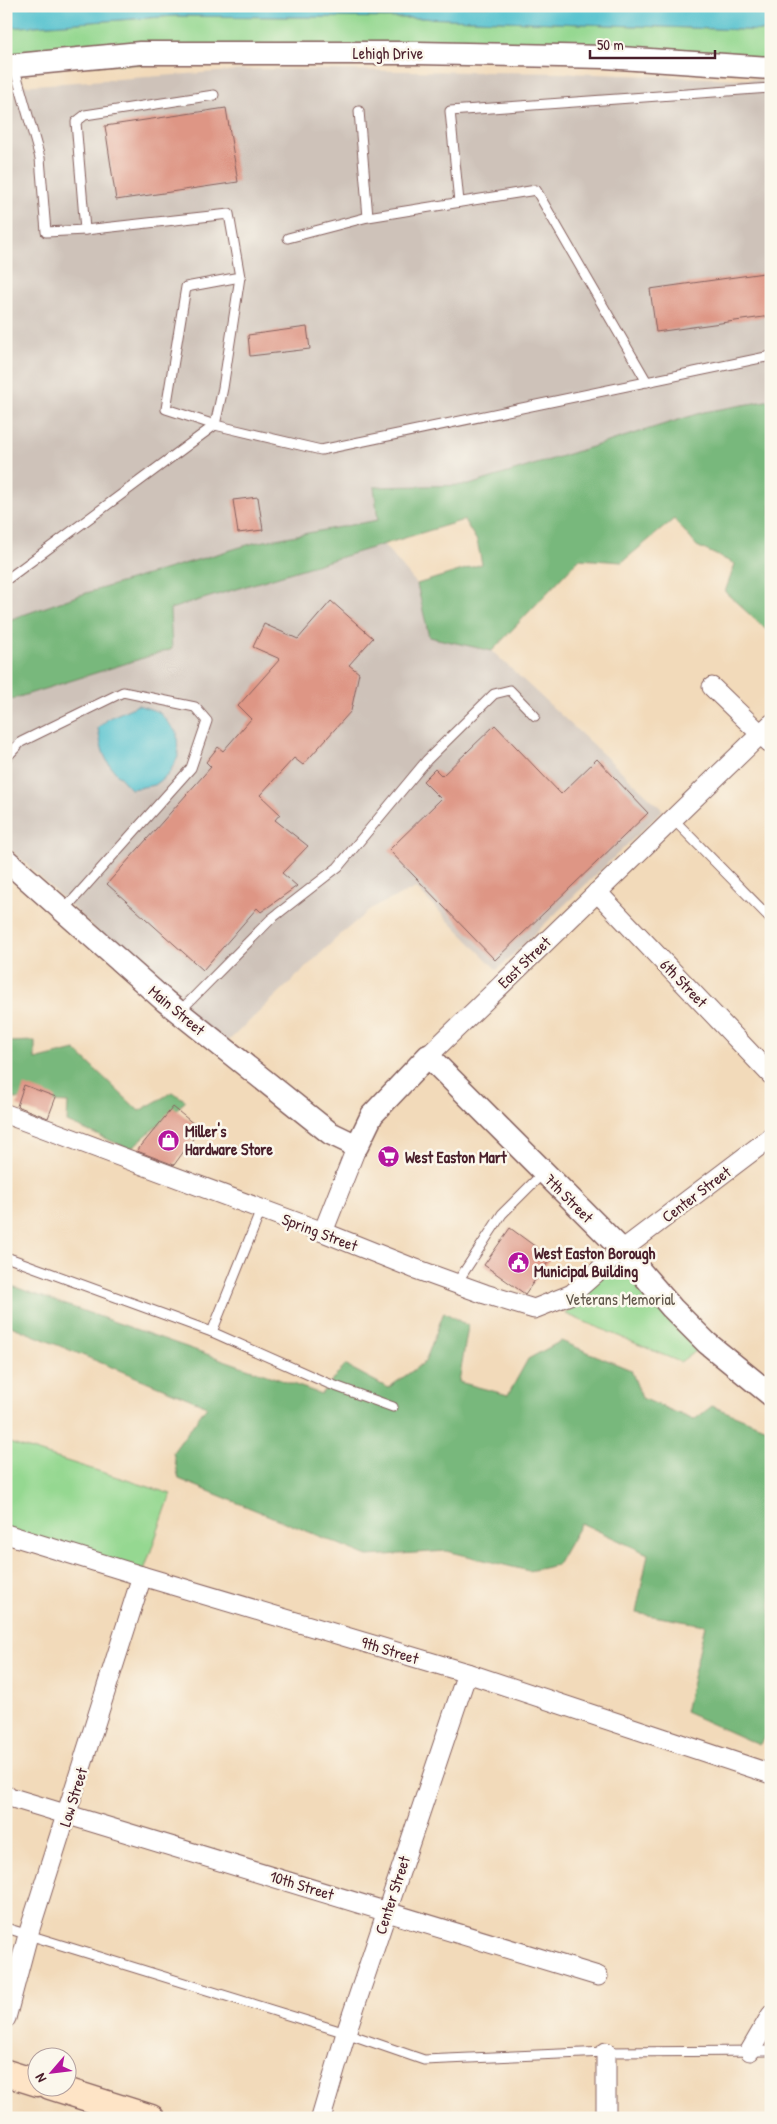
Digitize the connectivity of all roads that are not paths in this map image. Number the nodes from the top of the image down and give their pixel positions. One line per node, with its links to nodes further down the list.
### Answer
1 (10, 66): 2 (street, Lehigh Drive); 8 (lane)
2 (771, 68)
3 (771, 88): 6 (lane)
4 (214, 95): 8 (lane)
5 (359, 111): 7 (lane)
6 (459, 202): 7 (lane); 12 (lane)
7 (368, 217): 9 (lane)
8 (85, 230): 10 (lane)
9 (288, 238)
10 (240, 277): 13 (lane); 13 (lane)
11 (771, 356): 12 (lane)
12 (647, 382): 13 (lane)
13 (215, 425): 14 (lane)
14 (6, 580)
15 (712, 687): 17 (street)
16 (536, 716): 24 (lane)
17 (767, 734): 19 (street, East Street)
18 (6, 758): 22 (lane)
19 (673, 819): 21 (street, East Street); 23 (lane)
20 (6, 860): 22 (street, Main Street)
21 (597, 892): 25 (street, East Street); 26 (street, 6th Street)
22 (64, 910): 24 (street, Main Street)
23 (771, 919)
24 (179, 1012): 29 (street, Main Street)
25 (428, 1056): 29 (street, East Street); 30 (street, 7th Street)
26 (771, 1075)
27 (6, 1114): 31 (street, Spring Street)
28 (771, 1137): 33 (street, Center Street)
29 (357, 1146): 32 (street, East Street)
30 (544, 1172): 33 (street, 7th Street); 35 (lane)
31 (261, 1210): 32 (street, Spring Street); 36 (lane)
32 (323, 1232): 35 (street, Spring Street)
33 (622, 1250): 35 (street, Spring Street); 37 (street, 7th Street)
34 (6, 1257): 36 (lane)
35 (456, 1284)
36 (212, 1332): 38 (lane)
37 (771, 1395)
38 (393, 1407)
39 (6, 1534): 40 (street, 9th Street)
40 (142, 1576): 41 (street, 9th Street); 44 (street, Low Street)
41 (467, 1673): 42 (street, 9th Street); 45 (street, Center Street)
42 (771, 1774)
43 (6, 1796): 44 (street, 10th Street)
44 (68, 1815): 45 (street, 10th Street); 47 (street, Low Street)
45 (387, 1911): 48 (street, 10th Street); 51 (street, Center Street)
46 (6, 1928): 47 (lane)
47 (28, 1935): 50 (street, Low Street); 51 (lane)
48 (598, 1976)
49 (771, 2015): 53 (street)
50 (6, 2018)
51 (346, 2033): 54 (lane); 59 (street, Center Street)
52 (771, 2050): 53 (lane)
53 (750, 2051): 54 (lane)
54 (606, 2052): 60 (street)
55 (6, 2073): 56 (main road)
56 (28, 2080)
57 (78, 2095): 58 (main road)
58 (152, 2118)
59 (321, 2118)
60 (606, 2118)

